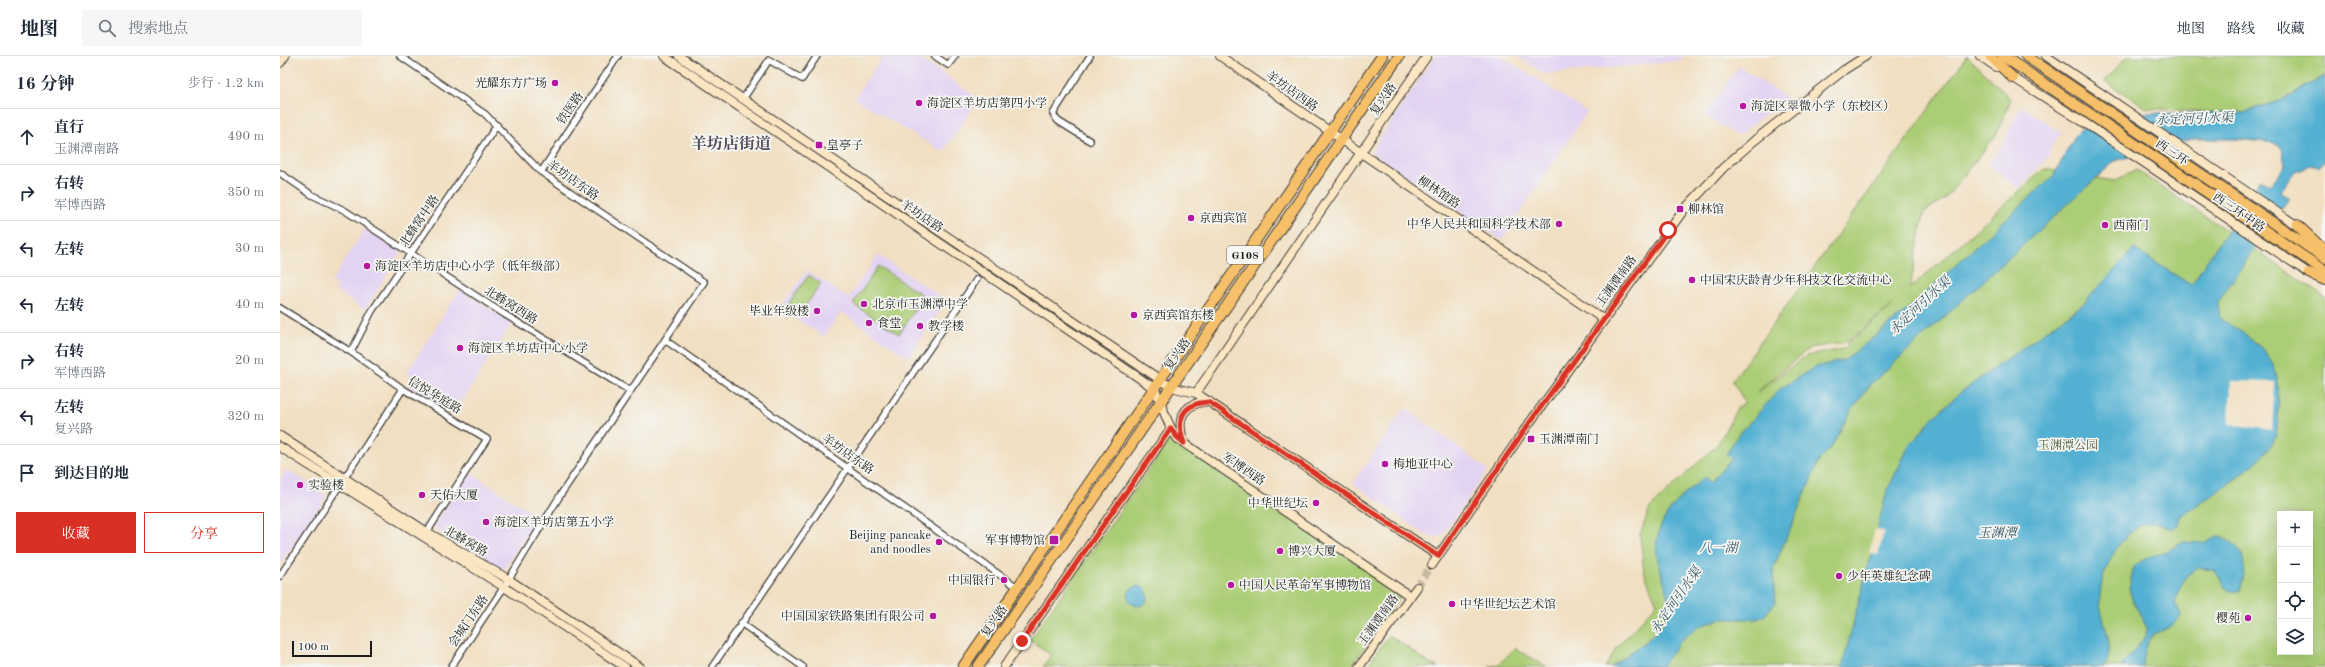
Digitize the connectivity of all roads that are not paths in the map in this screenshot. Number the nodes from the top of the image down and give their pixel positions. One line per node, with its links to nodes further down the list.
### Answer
1 (285, 56): 20 (street)
2 (400, 56): 23 (street, 羊坊店东路)
3 (618, 56): 28 (street, 铁医路)
4 (664, 56): 45 (street, 羊坊店路)
5 (679, 56): 22 (street, 羊坊店路)
6 (817, 56): 22 (street)
7 (935, 56): 8 (street)
8 (955, 56)
9 (1090, 56): 26 (street)
10 (1220, 56): 24 (street, 羊坊店西路)
11 (1382, 56): 24 (highway, 复兴路 / G108)
12 (1399, 56): 25 (highway, 复兴路 / G108)
13 (1427, 56): 27 (street, 复兴路)
14 (1866, 56): 42 (street, 玉渊潭南路)
15 (1980, 56): 21 (street)
16 (1990, 56): 21 (highway)
17 (2003, 56): 35 (highway, 西三环)
18 (2026, 56): 34 (highway, 西三环)
19 (2046, 56): 30 (street, 西三环中路)
20 (280, 63)
21 (2013, 78): 36 (street, 西三环中路)
22 (743, 99): 45 (street, 羊坊店路)
23 (497, 125): 28 (street, 羊坊店东路); 33 (street, 北蜂窝中路)
24 (1330, 131): 25 (street, 羊坊店西路); 45 (highway, 复兴路 / G108)
25 (1341, 139): 27 (street, 柳林馆路); 46 (highway, 复兴路 / G108)
26 (1090, 141)
27 (1362, 153): 42 (street, 柳林馆路); 49 (street, 复兴路)
28 (541, 172): 39 (street, 羊坊店东路)
29 (280, 173): 33 (street, 北蜂窝西路)
30 (2297, 226): 31 (street, 西三环中路); 32 (highway)
31 (2325, 244)
32 (2325, 250)
33 (411, 254): 44 (street, 北蜂窝中路); 48 (street, 北蜂窝西路)
34 (2325, 258)
35 (2325, 271)
36 (2309, 273): 38 (highway); 40 (street, 西三环中路)
37 (977, 279): 56 (street)
38 (2325, 280)
39 (704, 282): 43 (street, 会城门东路)
40 (2325, 284)
41 (280, 308): 44 (street, 信悦华庭路)
42 (1603, 319): 60 (street, 玉渊潭南路)
43 (665, 340): 48 (street, 会城门东路); 56 (street, 羊坊店东路)
44 (350, 352): 47 (street, 信悦华庭路)
45 (1157, 384): 46 (street); 50 (street, 羊坊店路); 64 (highway, 复兴路 / G108)
46 (1171, 387): 49 (street); 50 (highway, 复兴路 / G108)
47 (403, 389): 57 (street); 59 (street, 信悦华庭路)
48 (630, 392): 63 (street, 会城门东路)
49 (1196, 393): 51 (street)
50 (1161, 400): 52 (street, 军博西路); 74 (highway, 复兴路 / G108)
51 (1209, 402): 54 (street); 60 (street)
52 (1171, 428): 54 (street, 军博西路); 75 (street)
53 (280, 436): 57 (street, 北蜂窝路)
54 (1184, 443): 66 (street, 军博西路)
55 (280, 447): 58 (street, 北蜂窝路)
56 (847, 467): 64 (street, 羊坊店东路); 67 (street)
57 (345, 477): 58 (street); 59 (street, 北蜂窝路)
58 (340, 485): 62 (street); 63 (street, 北蜂窝路)
59 (427, 532): 63 (street, 北蜂窝路)
60 (1438, 556): 61 (street, 玉渊潭南路)
61 (1432, 564)
62 (280, 576)
63 (506, 583): 68 (street, 会城门东路); 69 (street, 北蜂窝路); 70 (street, 北蜂窝路)
64 (1017, 587): 73 (highway, 复兴路 / G108)
65 (1417, 587): 66 (street, 玉渊潭南路)
66 (1410, 596): 76 (street, 玉渊潭南路)
67 (741, 623): 71 (street); 72 (street)
68 (451, 667)
69 (625, 667)
70 (640, 667)
71 (712, 667)
72 (803, 667)
73 (963, 667)
74 (978, 667)
75 (1004, 667)
76 (1359, 667)

